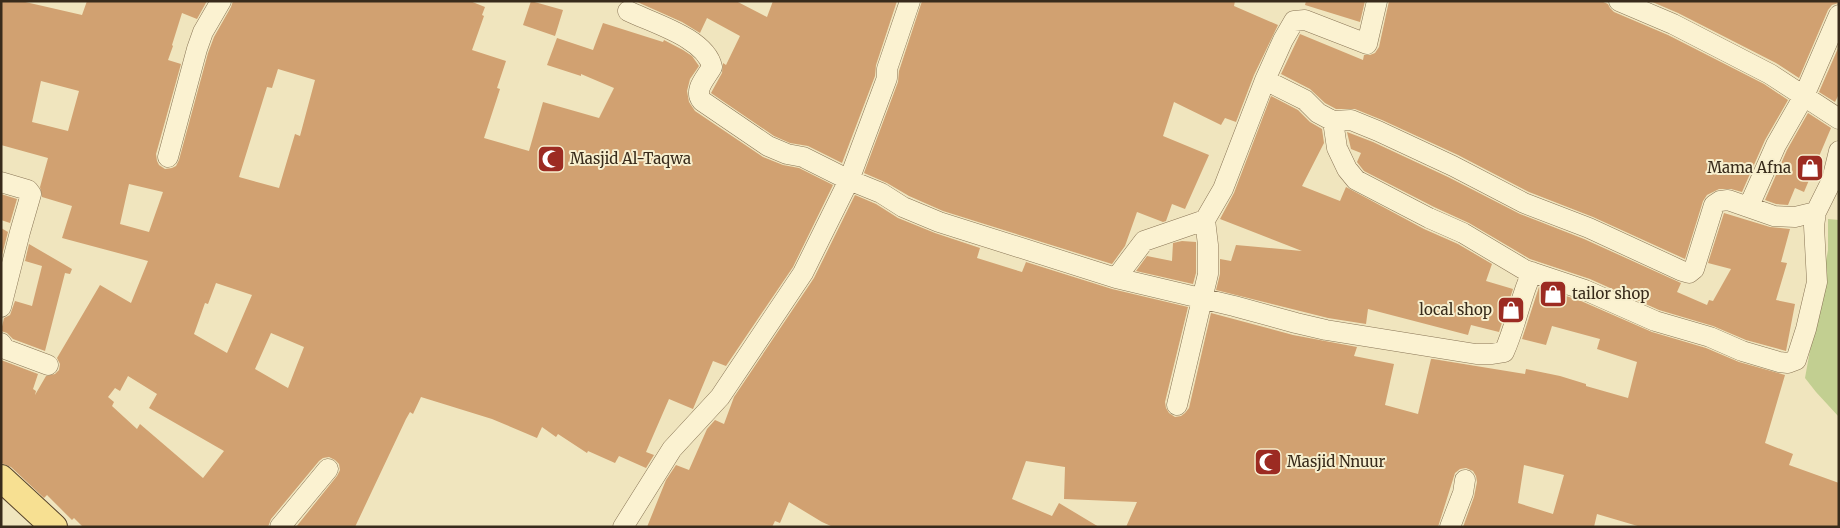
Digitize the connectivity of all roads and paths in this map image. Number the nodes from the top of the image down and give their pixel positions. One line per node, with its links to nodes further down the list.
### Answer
1 (221, 1): 12 (street)
2 (910, 1): 13 (street)
3 (1377, 1): 7 (street)
4 (1619, 1): 8 (street)
5 (628, 11): 13 (street)
6 (1839, 15): 8 (street)
7 (1265, 80): 10 (street); 17 (street)
8 (1804, 96): 9 (street); 15 (street)
9 (1839, 119)
10 (1333, 121): 15 (street); 18 (street)
11 (1839, 151): 16 (street)
12 (168, 156)
13 (849, 180): 19 (street); 30 (street)
14 (1, 182): 21 (street)
15 (1749, 206): 16 (street)
16 (1816, 212): 18 (street)
17 (1205, 220): 19 (street); 20 (street)
18 (1532, 272): 20 (street)
19 (1116, 278): 20 (street)
20 (1203, 298): 24 (street)
21 (1, 306)
22 (1, 343): 23 (street)
23 (48, 365)
24 (1177, 405)
25 (328, 469): 29 (street)
26 (1465, 480): 31 (street)
27 (3, 481): 28 (main road)
28 (54, 527)
29 (280, 527)
30 (623, 527)
31 (1450, 527)

